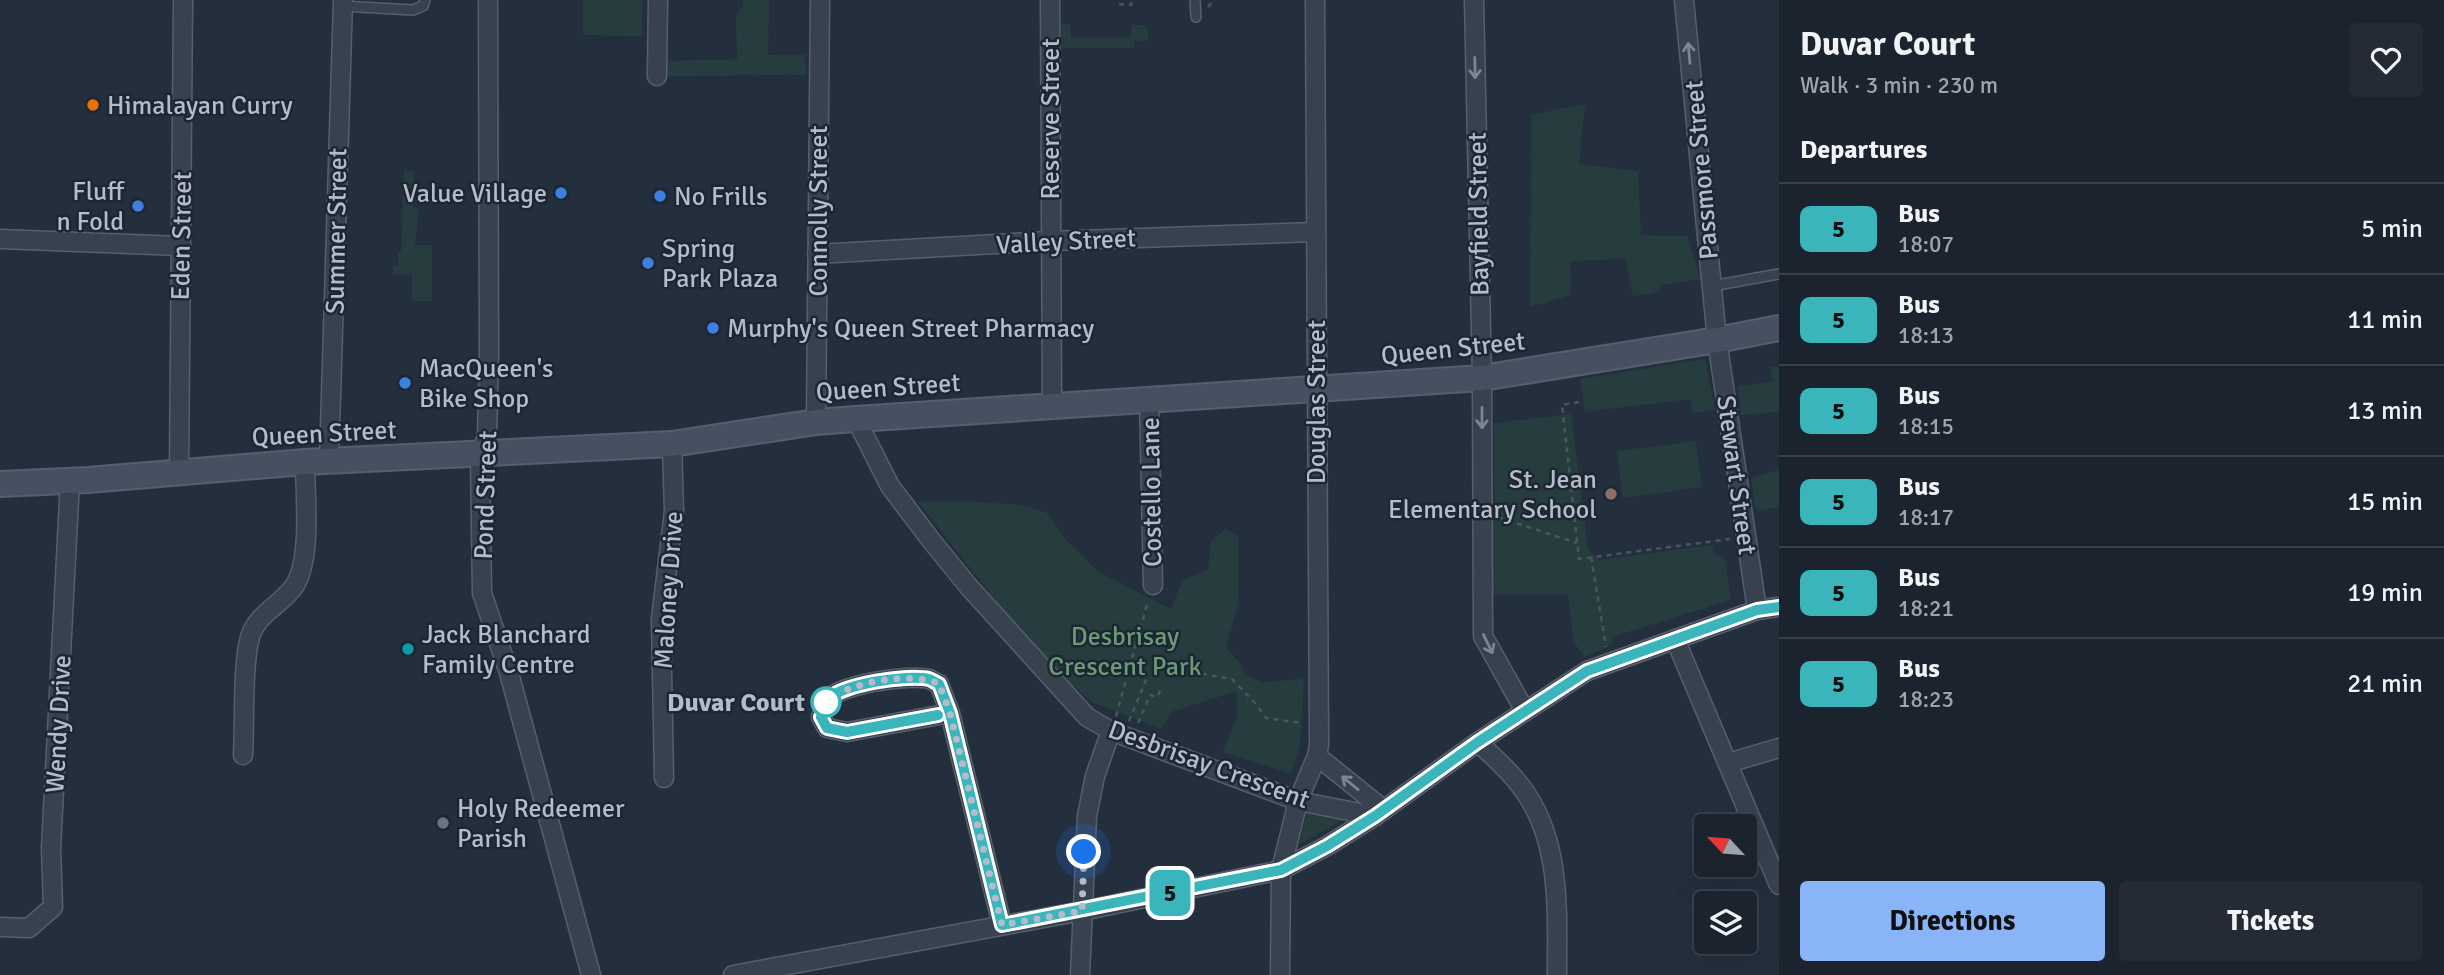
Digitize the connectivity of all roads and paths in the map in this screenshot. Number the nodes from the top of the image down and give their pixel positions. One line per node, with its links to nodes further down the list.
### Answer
1 (183, 0): 19 (street, Eden Street)
2 (425, 0): 12 (lane)
3 (488, 0): 33 (street, Pond Street)
4 (658, 0): 15 (street)
5 (820, 0): 20 (street, Connolly Street)
6 (1050, 0): 18 (street, Reserve Street)
7 (1132, 0): 13 (path)
8 (1195, 0): 14 (lane)
9 (1315, 0): 16 (street, Douglas Street)
10 (1474, 0): 25 (street, Bayfield Street, one-way to 25)
11 (1684, 0): 22 (street, Passmore Street, one-way to 11)
12 (342, 3): 34 (street, Summer Street)
13 (1119, 4)
14 (1196, 17)
15 (657, 76)
16 (1315, 232): 18 (street, Valley Street); 26 (street, Douglas Street)
17 (0, 239): 19 (street)
18 (1049, 241): 20 (street, Valley Street); 29 (street, Reserve Street)
19 (181, 246): 35 (street, Eden Street)
20 (817, 254): 31 (street, Connolly Street)
21 (1779, 274): 22 (lane)
22 (1712, 286): 24 (street, Passmore Street)
23 (1779, 328): 24 (street, Queen Street)
24 (1717, 340): 25 (street, Queen Street); 44 (street, Stewart Street)
25 (1482, 378): 26 (street, Queen Street); 50 (street, Bayfield Street, one-way to 50)
26 (1316, 390): 27 (street, Queen Street); 58 (street, Douglas Street)
27 (1149, 399): 29 (street, Queen Street); 42 (street, Costello Lane)
28 (1579, 402): 40 (path)
29 (1052, 405): 30 (street, Queen Street)
30 (856, 419): 31 (street, Queen Street); 53 (street, Desbrisay Crescent)
31 (816, 422): 32 (street, Queen Street)
32 (672, 444): 33 (street, Queen Street); 60 (street, Maloney Drive)
33 (480, 455): 34 (street, Queen Street); 69 (street, Pond Street)
34 (317, 462): 35 (street, Queen Street); 57 (street, Summer Street)
35 (179, 472): 36 (street, Queen Street)
36 (70, 480): 37 (street, Queen Street); 67 (street, Wendy Drive)
37 (0, 484)
38 (1492, 514): 40 (path)
39 (1737, 538): 41 (path)
40 (1577, 543): 41 (path)
41 (1591, 557): 46 (path)
42 (1153, 584): 53 (path)
43 (1779, 607): 44 (street)
44 (1757, 610): 45 (street)
45 (1675, 639): 50 (street); 59 (street)
46 (1607, 654)
47 (1192, 672): 52 (path)
48 (1148, 676): 53 (path)
49 (1161, 689): 54 (path)
50 (1525, 711): 55 (street)
51 (950, 713): 51 (street); 66 (street)
52 (1301, 723)
53 (1118, 725): 61 (street, Desbrisay Crescent); 65 (street)
54 (1135, 729)
55 (1478, 742): 62 (street); 73 (street)
56 (1779, 748): 59 (street)
57 (243, 755)
58 (1317, 756): 61 (street, Douglas Street); 62 (street, one-way to 58)
59 (1728, 763): 64 (street)
60 (664, 778)
61 (1298, 801): 62 (street, Desbrisay Crescent); 63 (street, Douglas Street)
62 (1380, 813): 63 (street)
63 (1281, 870): 65 (street); 72 (street, Douglas Street)
64 (1779, 885)
65 (1082, 911): 66 (street); 71 (street)
66 (1002, 925): 68 (street)
67 (0, 927)
68 (788, 969): 70 (street)
69 (591, 975)
70 (733, 975)
71 (1080, 975)
72 (1279, 975)
73 (1557, 975)

